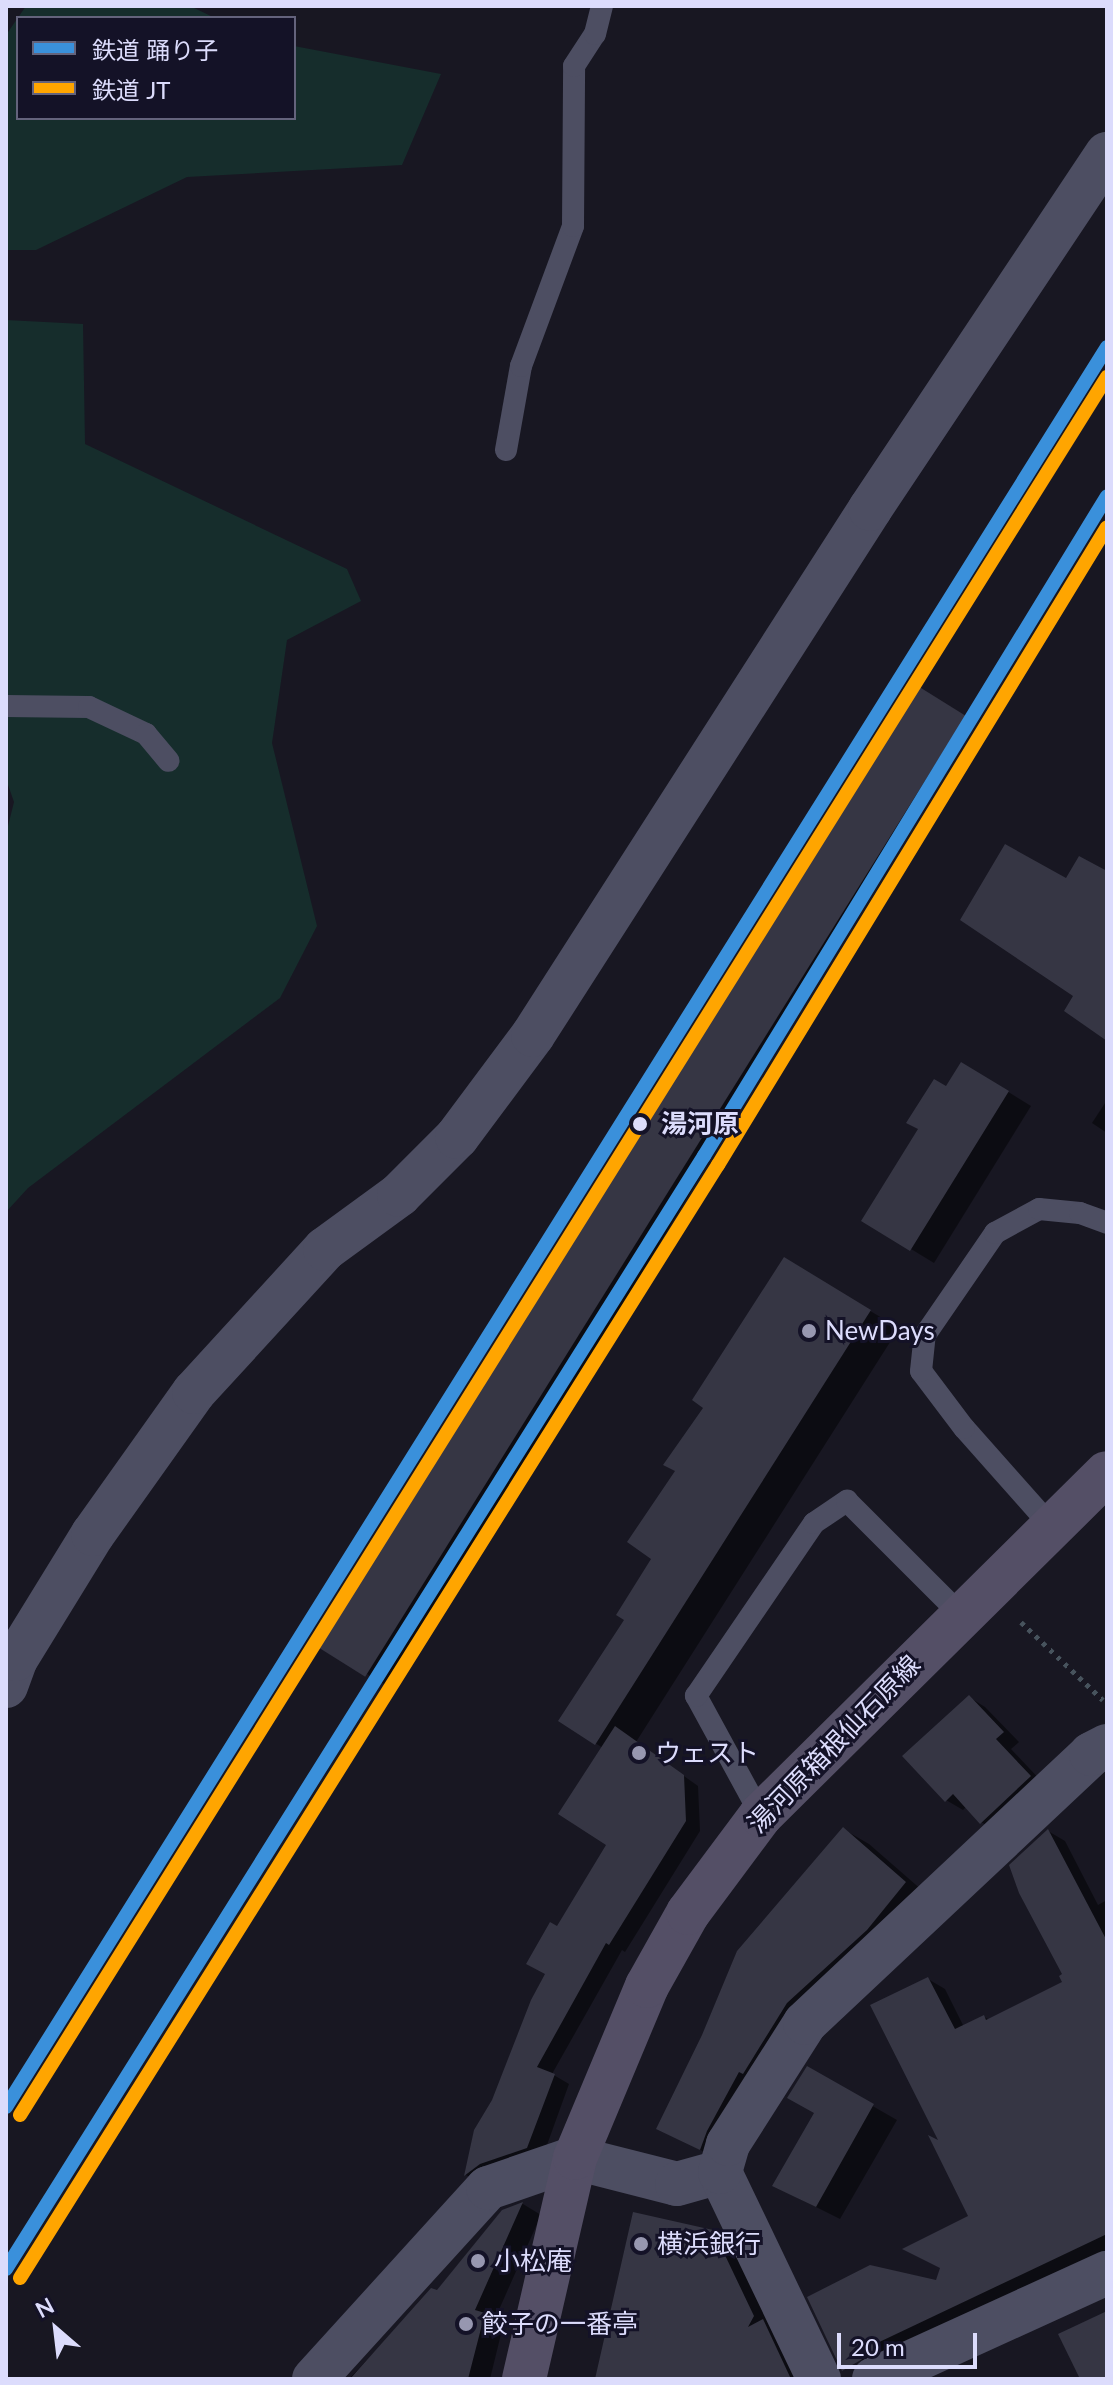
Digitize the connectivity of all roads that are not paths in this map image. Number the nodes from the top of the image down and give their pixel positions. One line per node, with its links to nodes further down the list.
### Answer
1 (602, 6): 3 (lane)
2 (1107, 154): 10 (street)
3 (506, 450)
4 (6, 706): 5 (lane)
5 (169, 761)
6 (1107, 1223): 8 (lane)
7 (1107, 1473): 8 (main road, 湯河原箱根仙石原線)
8 (1052, 1527): 9 (main road, 湯河原箱根仙石原線)
9 (961, 1615): 12 (main road, 湯河原箱根仙石原線); 12 (lane)
10 (6, 1686)
11 (1107, 1746): 14 (street)
12 (761, 1815): 13 (main road, 湯河原箱根仙石原線)
13 (575, 2158): 14 (street); 16 (street); 17 (main road, 湯河原箱根仙石原線)
14 (720, 2172): 18 (street)
15 (1107, 2273): 19 (street)
16 (314, 2379)
17 (524, 2379)
18 (819, 2379)
19 (874, 2379)

